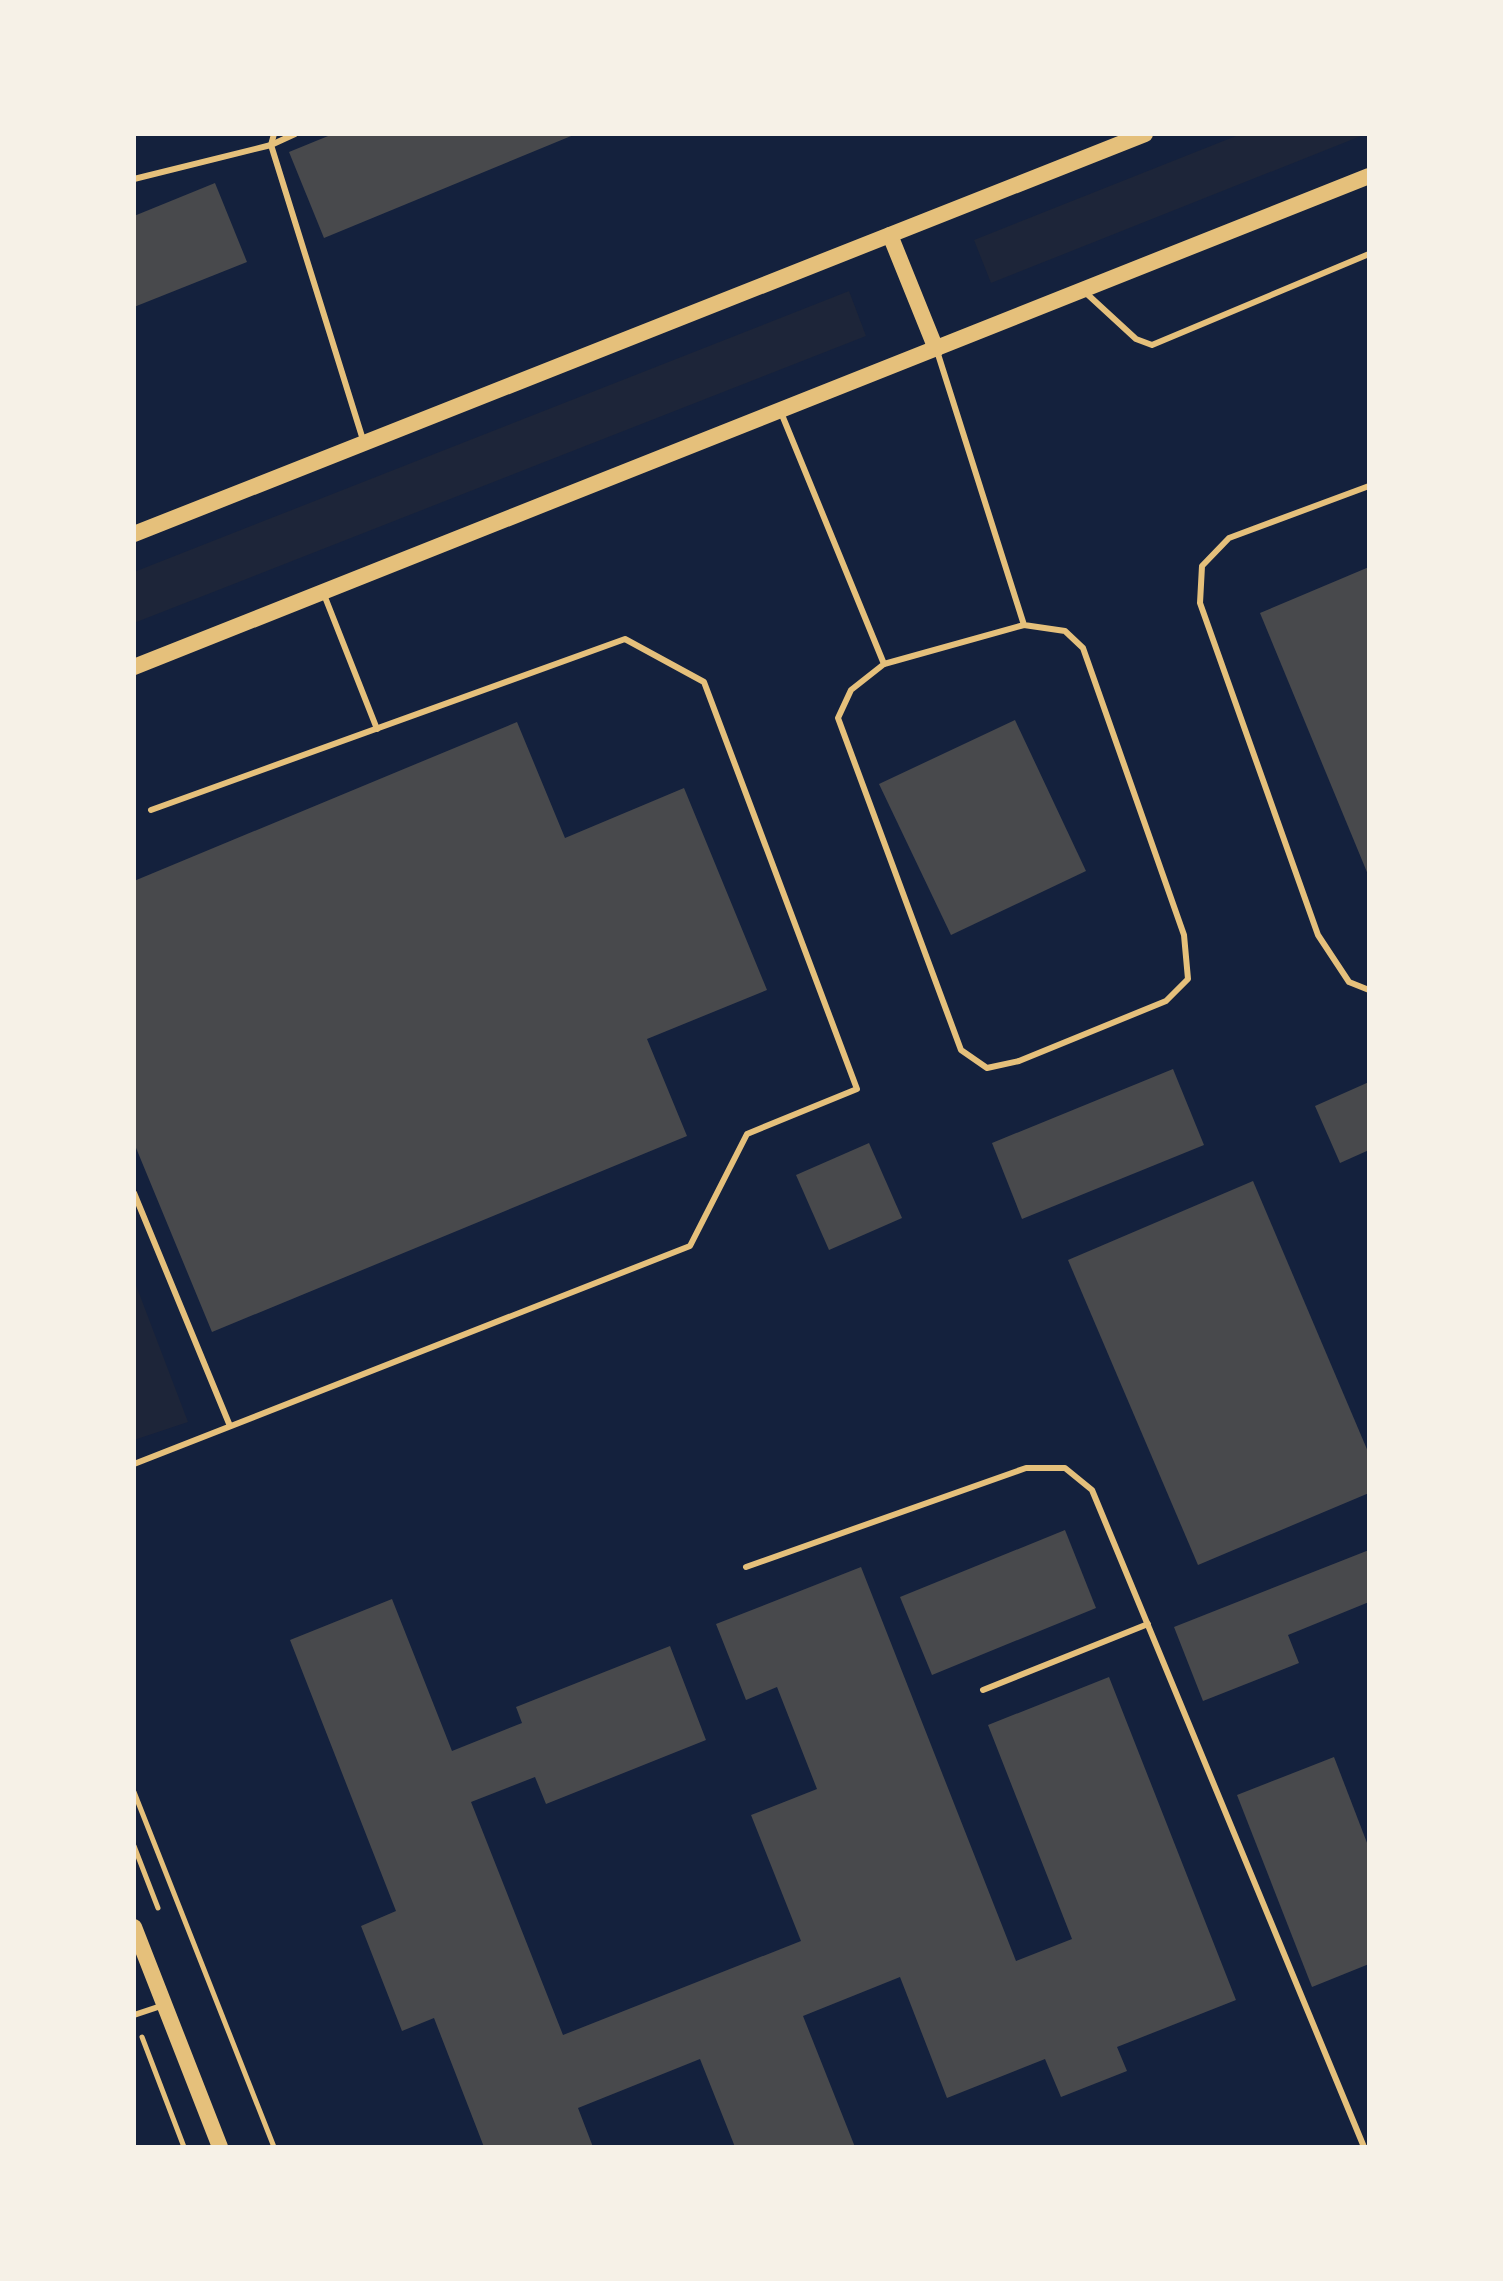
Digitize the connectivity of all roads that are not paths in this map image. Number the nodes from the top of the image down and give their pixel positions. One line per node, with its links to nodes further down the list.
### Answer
1 (274, 134): 4 (lane)
2 (295, 134): 4 (lane)
3 (1145, 134): 7 (main road)
4 (271, 145): 6 (lane); 12 (lane)
5 (1369, 176): 9 (main road)
6 (134, 179)
7 (890, 235): 10 (main road); 12 (main road)
8 (1369, 254): 9 (lane)
9 (1083, 290): 10 (main road)
10 (936, 349): 11 (main road); 16 (lane)
11 (780, 410): 15 (main road); 17 (lane)
12 (364, 443): 14 (main road)
13 (1369, 486): 21 (lane)
14 (134, 534)
15 (323, 592): 18 (main road); 19 (lane)
16 (1024, 625): 17 (lane); 17 (lane)
17 (884, 664)
18 (134, 667)
19 (377, 729): 20 (lane); 23 (lane)
20 (151, 810)
21 (1369, 990)
22 (134, 1193): 23 (lane)
23 (230, 1426): 24 (lane)
24 (134, 1464)
25 (746, 1567): 26 (lane)
26 (1148, 1624): 27 (lane); 32 (lane)
27 (983, 1690)
28 (134, 1927): 29 (main road)
29 (164, 2005): 30 (lane); 31 (main road)
30 (134, 2015)
31 (220, 2147)
32 (1364, 2147)

